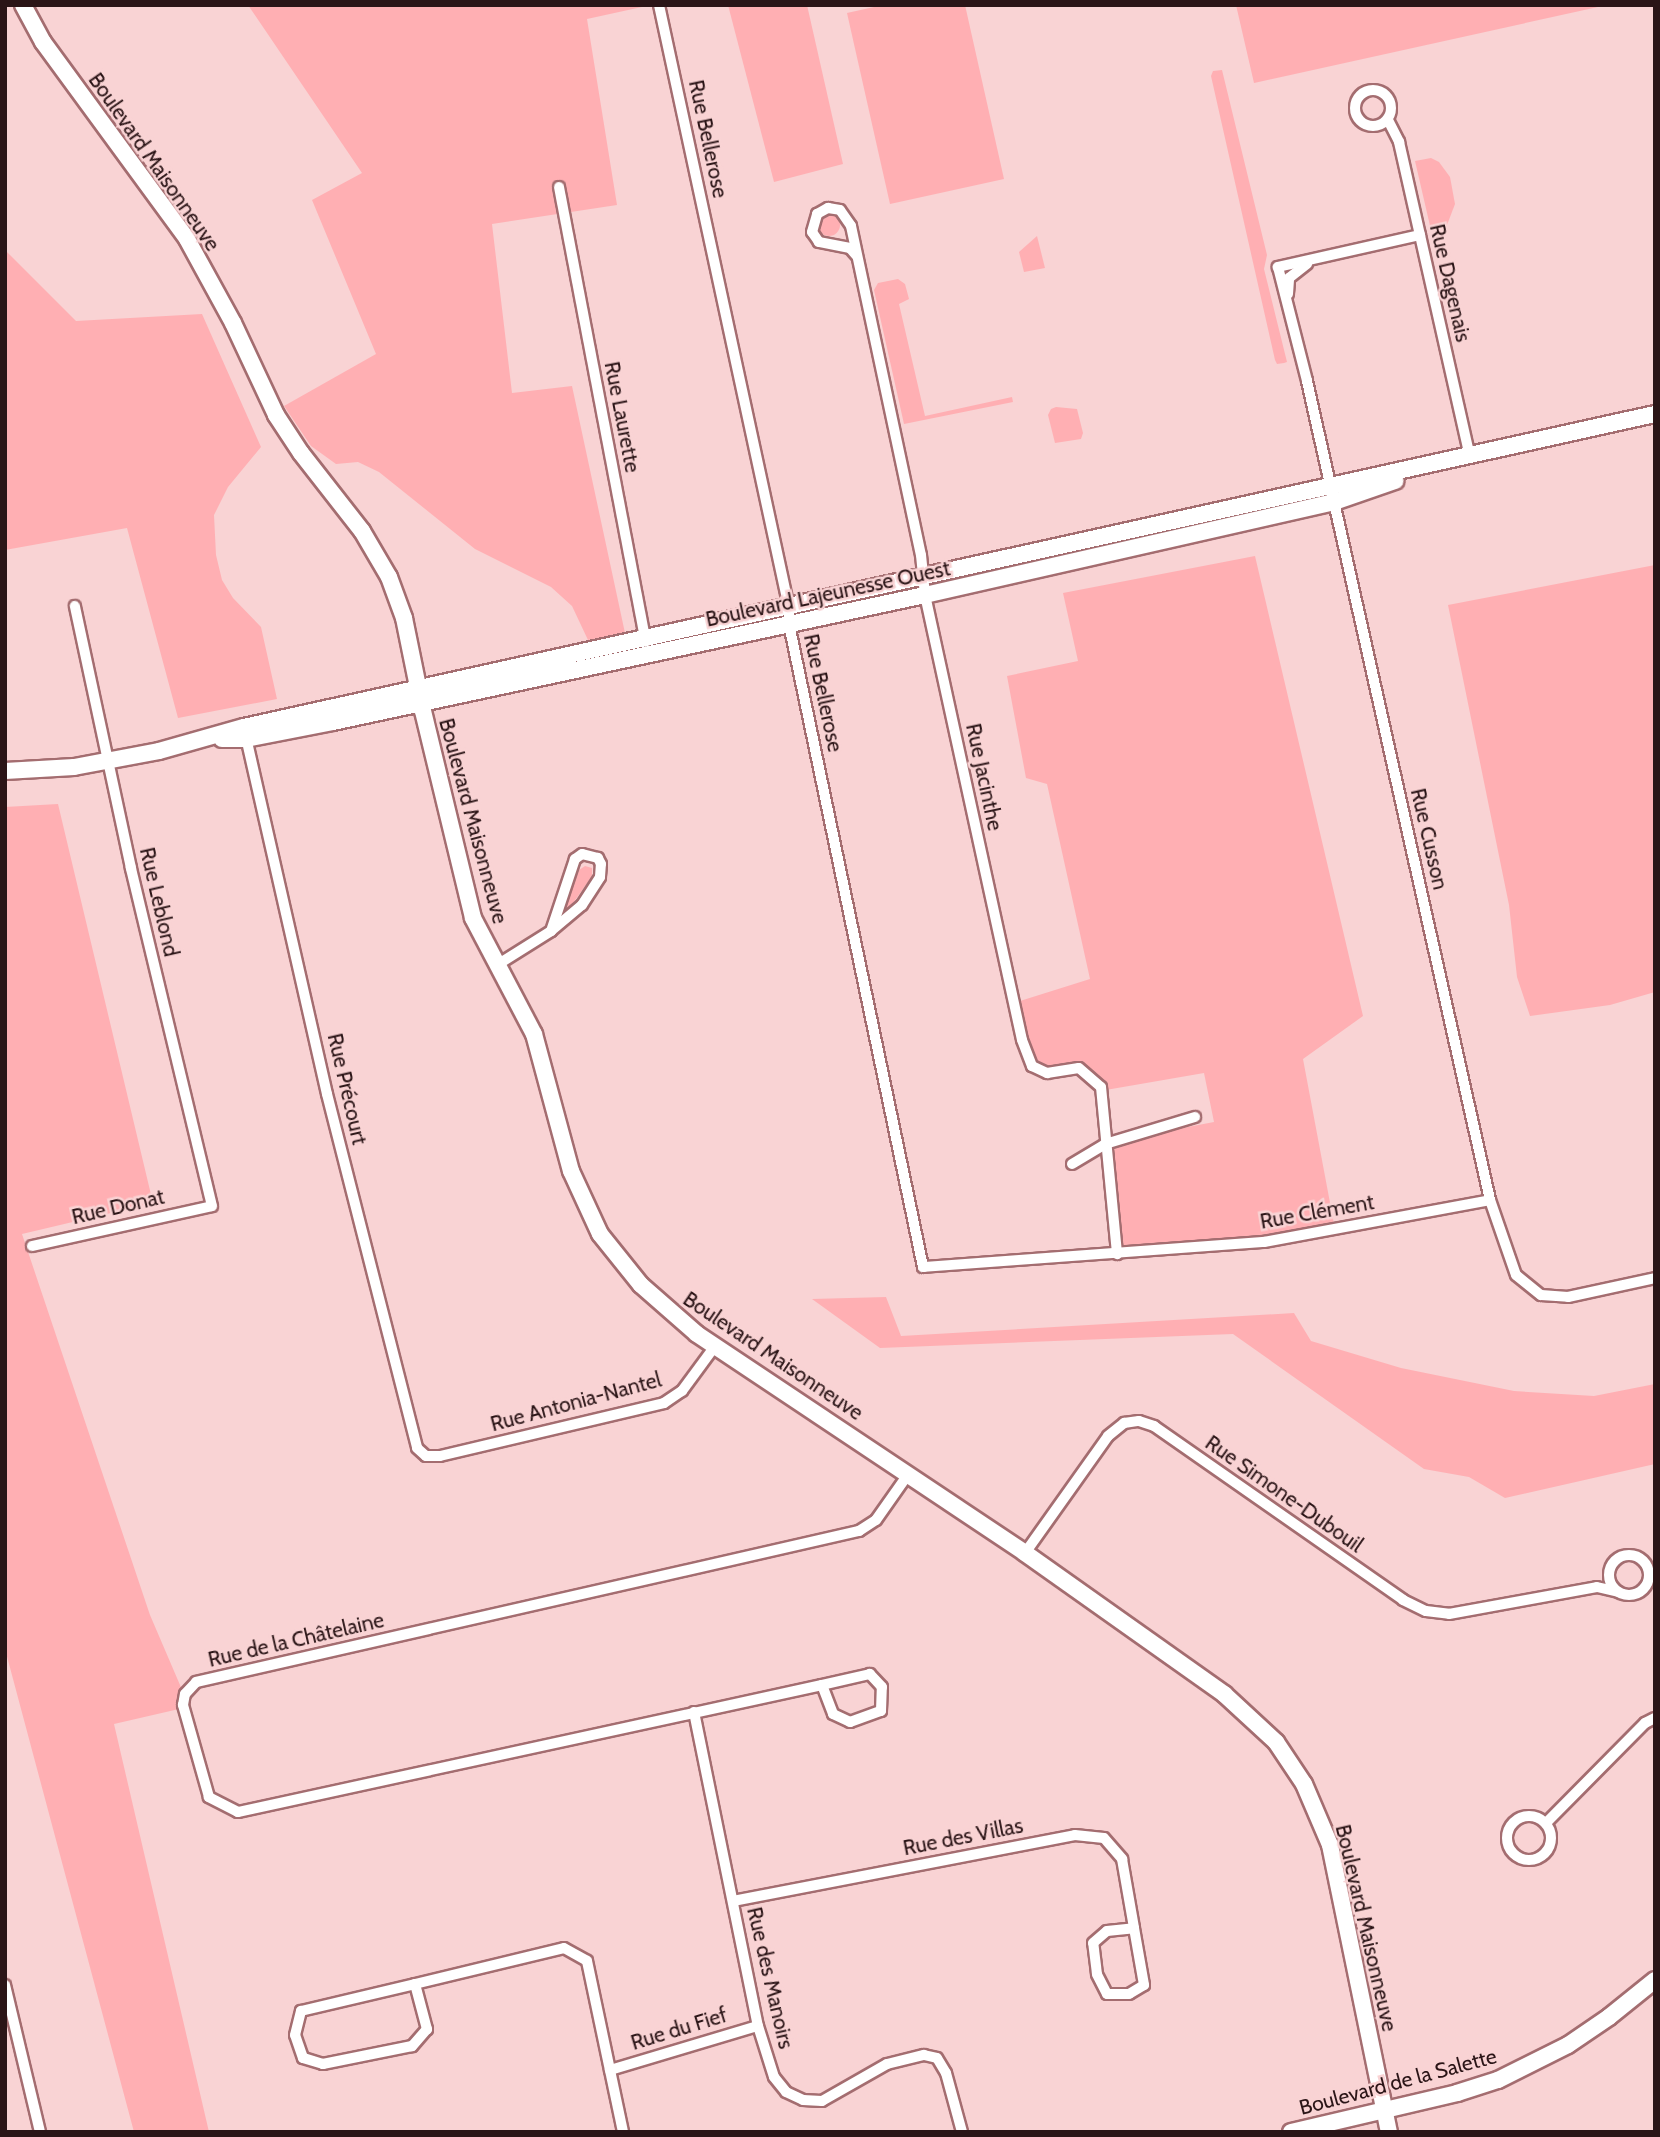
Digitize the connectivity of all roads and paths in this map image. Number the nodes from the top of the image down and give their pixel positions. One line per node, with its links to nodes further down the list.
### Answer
1 (23, 5): 15 (street, Boulevard Maisonneuve)
2 (659, 5): 13 (street, Rue Bellerose)
3 (1388, 120): 5 (street, Rue Dagenais)
4 (559, 187): 14 (street, Rue Laurette)
5 (1420, 235): 8 (street, Rue Dagenais); 9 (street, Rue Cusson)
6 (856, 255): 6 (street, Rue Jacinthe); 10 (street, Rue Jacinthe)
7 (1655, 414): 8 (street, Boulevard Lajeunesse Ouest)
8 (1470, 456): 9 (street, Boulevard Lajeunesse Ouest)
9 (1333, 494): 10 (street, Boulevard Lajeunesse Ouest); 11 (street, Boulevard Lajeunesse Ouest); 24 (street, Rue Cusson)
10 (926, 577): 11 (street, Rue Jacinthe); 13 (street, Boulevard Lajeunesse Ouest)
11 (925, 595): 13 (street, Boulevard Lajeunesse Ouest); 22 (street, Rue Jacinthe)
12 (75, 606): 17 (street, Rue Leblond)
13 (789, 616): 14 (street, Boulevard Lajeunesse Ouest); 28 (street, Rue Bellerose)
14 (647, 648): 15 (street, Boulevard Lajeunesse Ouest)
15 (420, 696): 16 (street, Boulevard Lajeunesse Ouest); 20 (street, Boulevard Maisonneuve)
16 (245, 733): 17 (street, Boulevard Lajeunesse Ouest); 31 (street, Rue Précourt)
17 (108, 762): 18 (street, Boulevard Lajeunesse Ouest); 25 (street, Rue Leblond)
18 (5, 771)
19 (551, 931): 19 (street); 20 (street)
20 (496, 965): 30 (street, Boulevard Maisonneuve)
21 (1195, 1117): 22 (street)
22 (1106, 1143): 23 (street); 27 (street, Rue Jacinthe)
23 (1072, 1164)
24 (1490, 1200): 27 (street, Rue Clément); 29 (street)
25 (212, 1206): 26 (street, Rue Donat)
26 (32, 1246)
27 (1117, 1254): 28 (street, Rue Clément)
28 (923, 1266)
29 (1655, 1278)
30 (715, 1346): 31 (street, Rue Antonia-Nantel); 32 (street, Boulevard Maisonneuve)
31 (423, 1455)
32 (909, 1473): 33 (street, Boulevard Maisonneuve); 42 (street, Rue de la Châtelaine)
33 (1025, 1553): 39 (street, Rue Simone-Dubouil); 54 (street, Boulevard Maisonneuve)
34 (1643, 1560): 35 (street, Rue Simone-Dubouil); 36 (street, Rue Simone-Dubouil); 38 (street)
35 (1655, 1564)
36 (1609, 1569): 39 (street, Rue Simone-Dubouil); 40 (street)
37 (1655, 1580): 38 (street, Rue Simone-Dubouil)
38 (1644, 1588): 40 (street, Rue Simone-Dubouil)
39 (1580, 1589): 40 (street, Rue Simone-Dubouil)
40 (1618, 1592)
41 (822, 1685): 41 (street, Rue de la Châtelaine); 42 (street, Rue de la Châtelaine)
42 (694, 1713): 45 (street, Rue des Manoirs)
43 (1655, 1718): 44 (street)
44 (1546, 1823): 44 (street)
45 (733, 1901): 46 (street, Rue des Villas); 50 (street, Rue des Manoirs)
46 (1134, 1928): 46 (street, Rue des Villas)
47 (1655, 1980): 54 (street, Boulevard de la Salette)
48 (415, 1983): 48 (street); 53 (street)
49 (5, 1985): 51 (street)
50 (758, 2026): 53 (street, Rue du Fief); 57 (street, Rue des Manoirs)
51 (18, 2040): 52 (street); 55 (street)
52 (5, 2043)
53 (610, 2070): 56 (street)
54 (1384, 2110): 58 (street, Boulevard de la Salette); 59 (street, Boulevard Maisonneuve)
55 (40, 2132)
56 (623, 2132)
57 (962, 2132)
58 (1291, 2132)
59 (1389, 2132)

